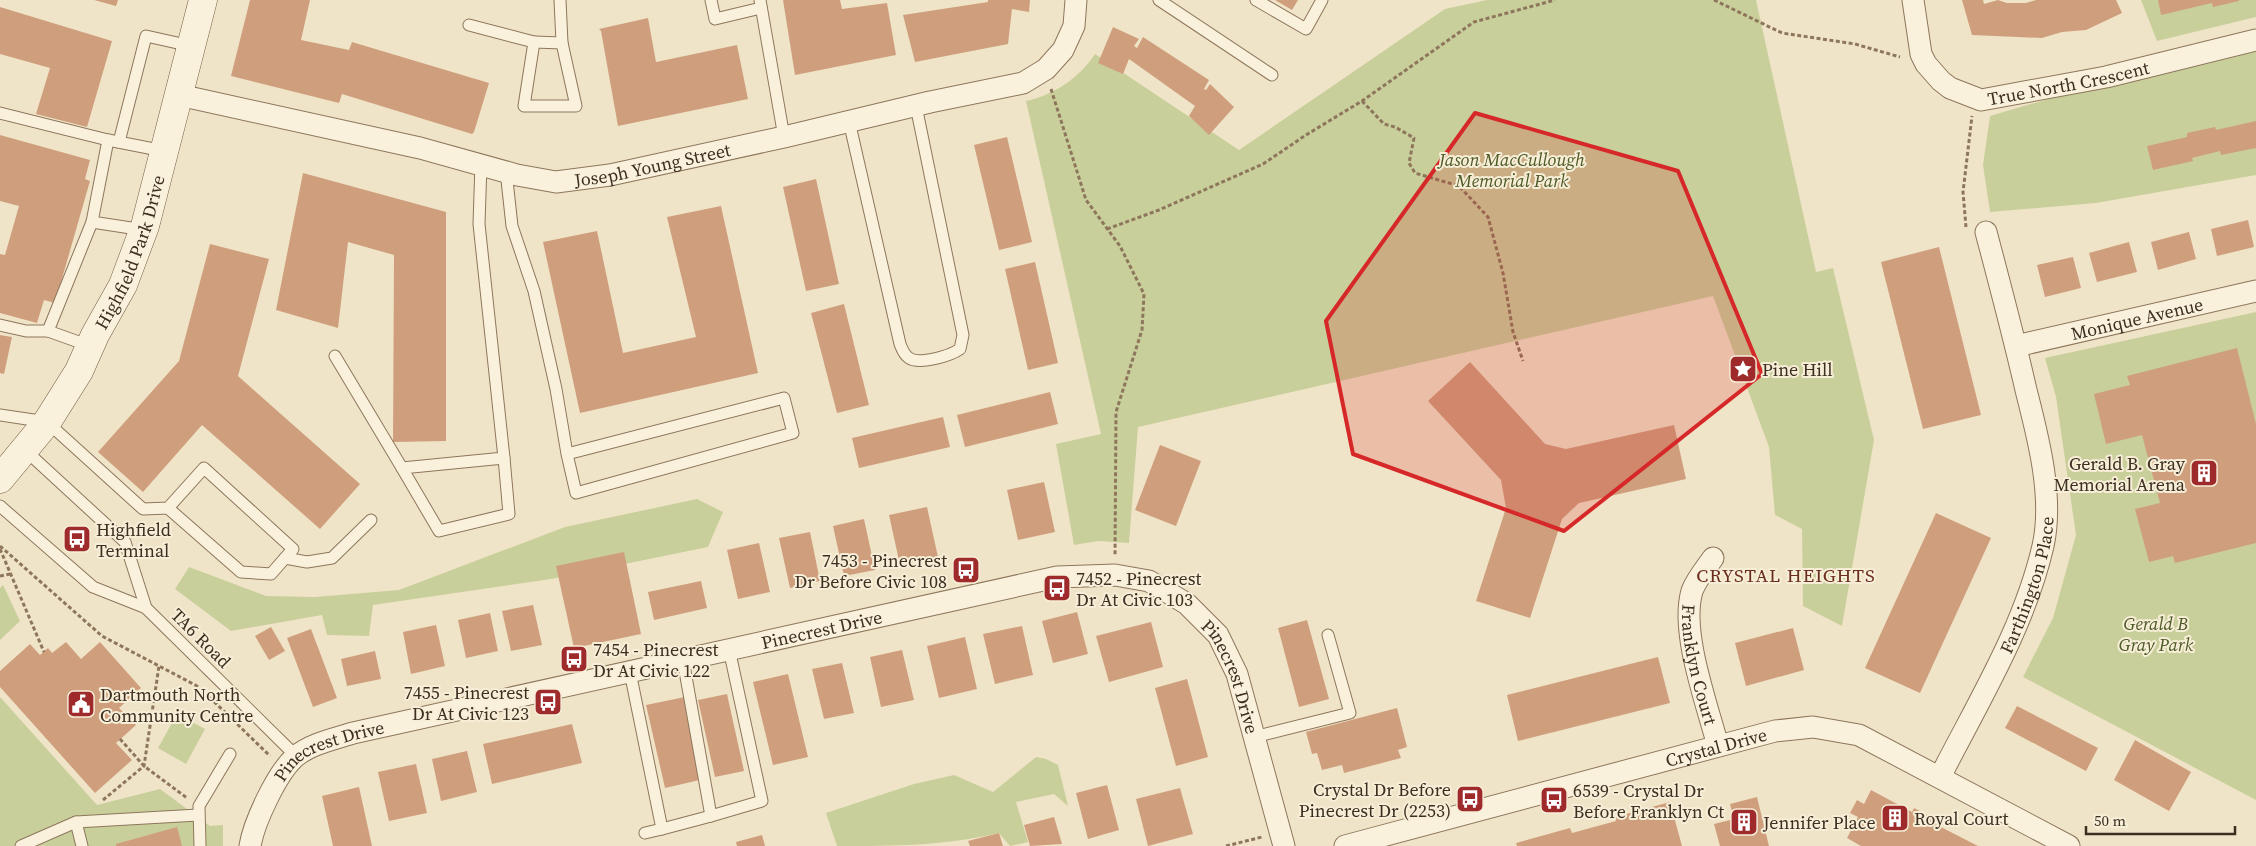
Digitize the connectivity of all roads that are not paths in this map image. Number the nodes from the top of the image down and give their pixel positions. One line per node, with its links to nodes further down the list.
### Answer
1 (203, 0): 14 (street, Highfield Park Drive)
2 (560, 0): 13 (lane)
3 (711, 0): 9 (lane)
4 (1076, 0): 17 (street, Joseph Young Street)
5 (1159, 0): 15 (lane)
6 (1256, 0): 7 (lane)
7 (1322, 0)
8 (1912, 0): 11 (street, True North Crescent)
9 (760, 4): 20 (lane)
10 (469, 26): 12 (lane)
11 (2256, 40)
12 (534, 42): 13 (lane); 13 (lane)
13 (562, 43)
14 (191, 46): 16 (street, Highfield Park Drive); 21 (lane)
15 (1272, 75)
16 (179, 95): 22 (street, Highfield Park Drive); 23 (street, Joseph Young Street)
17 (916, 106): 19 (street, Joseph Young Street); 19 (lane)
18 (0, 113): 21 (lane)
19 (848, 121): 20 (street, Joseph Young Street)
20 (784, 137): 24 (street, Joseph Young Street)
21 (113, 141): 22 (lane); 25 (lane)
22 (164, 152): 26 (street, Highfield Park Drive)
23 (481, 164): 24 (street, Joseph Young Street); 38 (lane)
24 (506, 171): 37 (lane)
25 (92, 222): 26 (lane); 30 (lane)
26 (144, 230): 31 (street, Highfield Park Drive)
27 (1976, 233): 32 (street, Farthington Place)
28 (2256, 291): 32 (street, Monique Avenue)
29 (0, 325): 30 (lane)
30 (48, 331): 31 (lane)
31 (90, 346): 35 (street, Highfield Park Drive)
32 (2016, 346): 55 (street, Farthington Place)
33 (335, 356): 39 (lane)
34 (0, 415): 35 (lane)
35 (47, 422): 36 (street, Highfield Park Drive); 42 (lane)
36 (25, 450): 40 (street, Highfield Park Drive); 46 (lane, TA6 Road)
37 (567, 454): 37 (lane)
38 (504, 458): 39 (lane); 39 (lane)
39 (402, 468)
40 (0, 479)
41 (0, 506): 46 (lane, TA6 Road)
42 (168, 508): 44 (lane); 44 (lane)
43 (370, 520): 44 (lane)
44 (284, 558)
45 (1713, 558): 52 (street, Franklyn Court)
46 (146, 608): 54 (lane, TA6 Road)
47 (1328, 636): 51 (lane)
48 (729, 649): 49 (street, Pinecrest Drive); 51 (street, Pinecrest Drive); 57 (lane)
49 (683, 660): 50 (street, Pinecrest Drive); 57 (lane)
50 (630, 672): 54 (street, Pinecrest Drive); 59 (lane)
51 (1254, 737): 65 (street, Pinecrest Drive)
52 (1718, 746): 55 (street, Crystal Drive); 66 (street, Crystal Drive)
53 (230, 754): 56 (lane)
54 (290, 763): 64 (street, Pinecrest Drive)
55 (1940, 777): 67 (street, Crystal Drive)
56 (198, 811): 58 (lane); 63 (lane)
57 (711, 816): 59 (lane)
58 (76, 822): 61 (lane); 62 (lane)
59 (662, 828): 60 (lane)
60 (645, 833)
61 (21, 846)
62 (82, 846)
63 (200, 846)
64 (250, 846)
65 (1284, 846)
66 (1345, 846)
67 (2069, 846)

